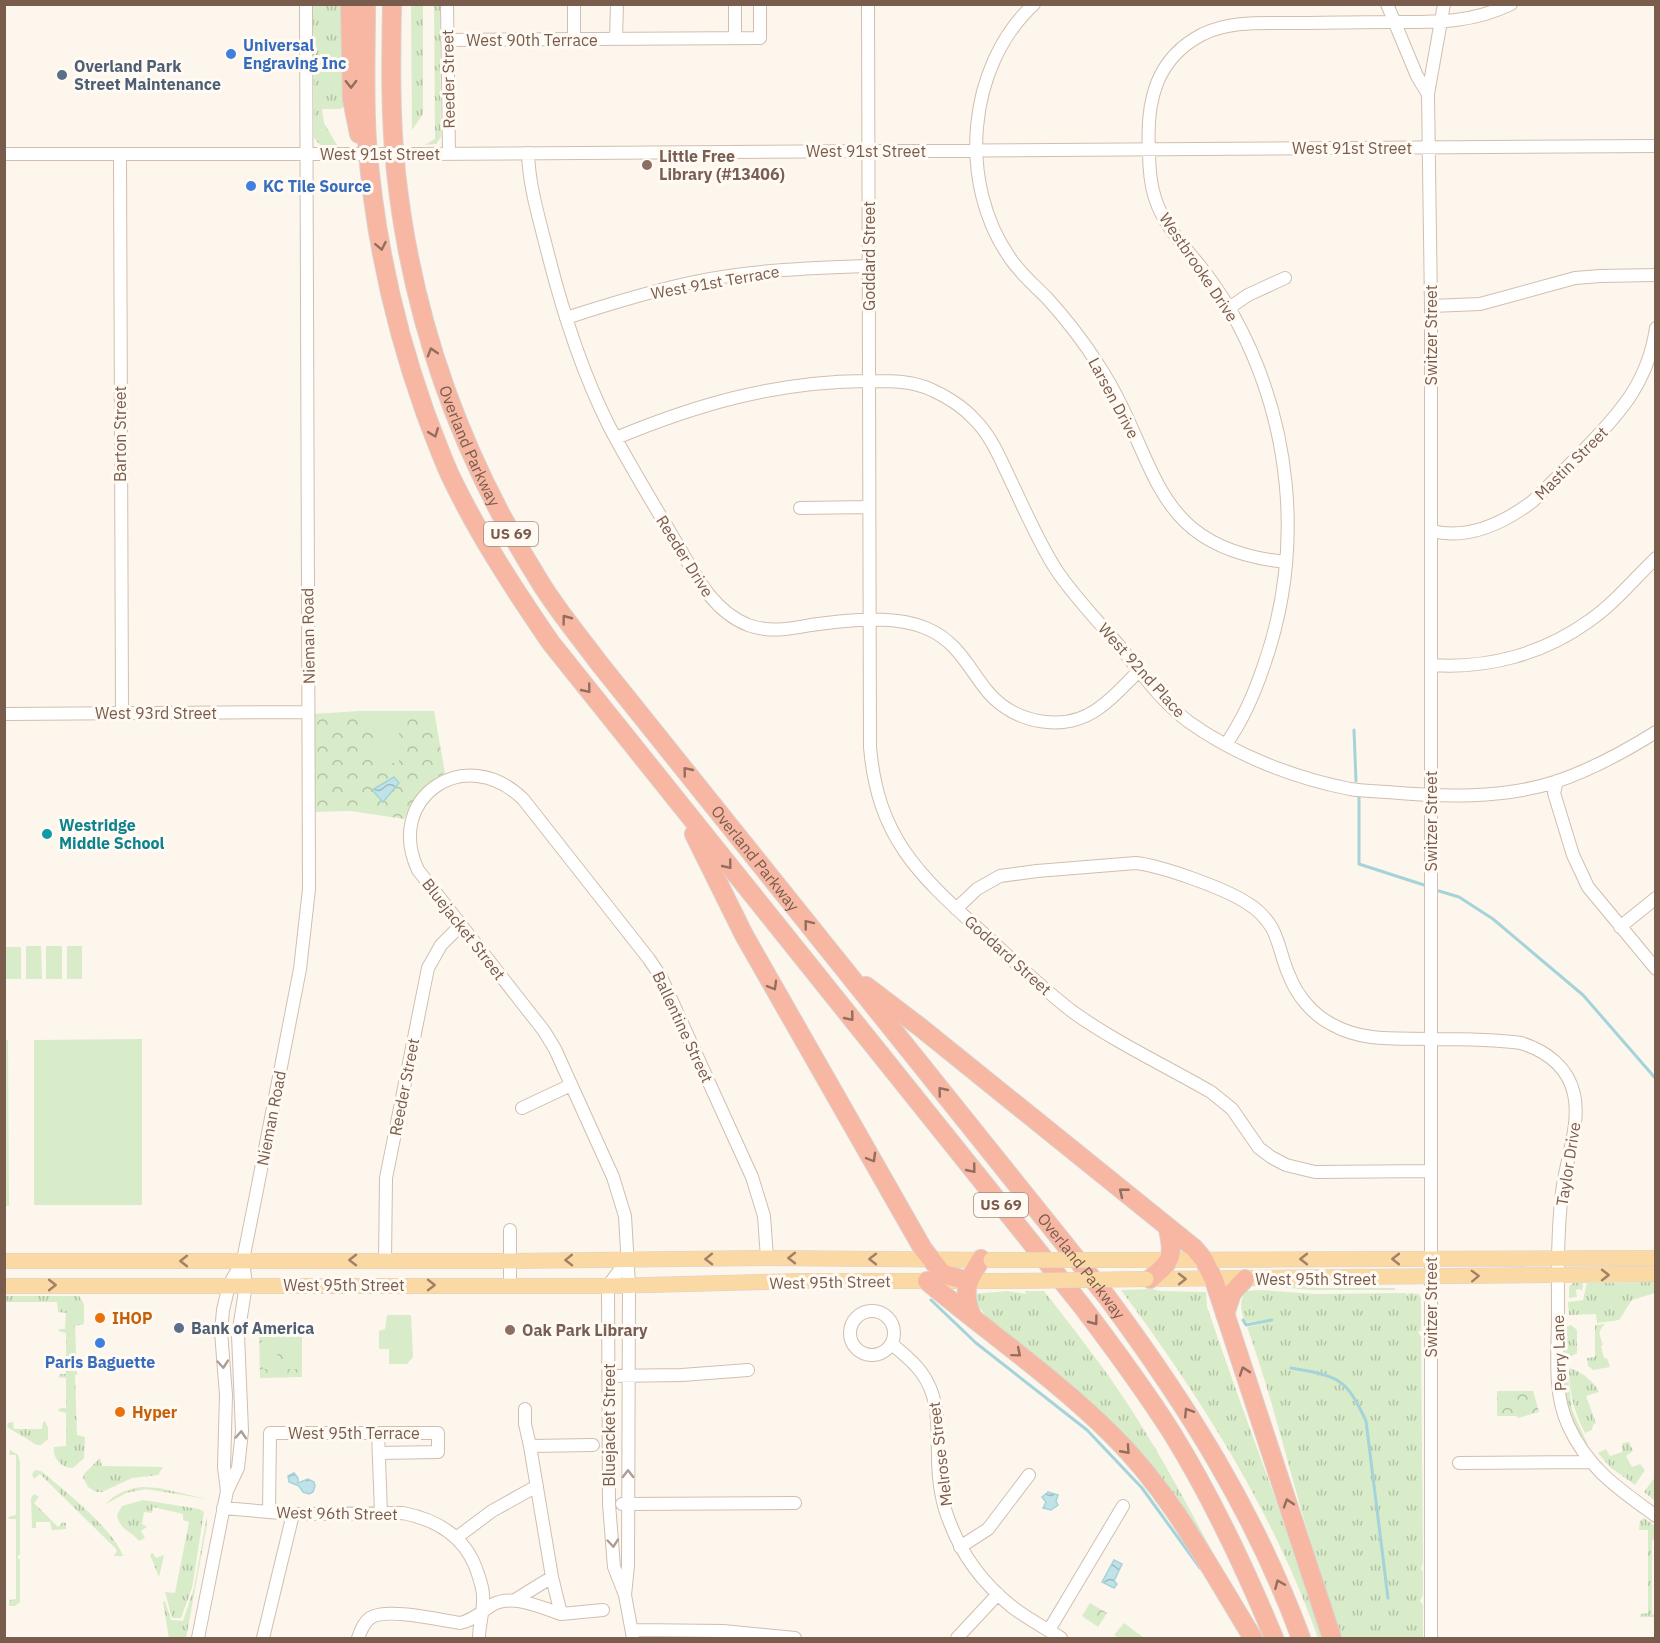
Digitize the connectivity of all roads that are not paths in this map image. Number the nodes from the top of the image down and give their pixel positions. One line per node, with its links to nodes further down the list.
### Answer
1 (306, 4): 30 (street, Nieman Road)
2 (350, 4): 32 (highway, one-way to 32)
3 (366, 4): 32 (highway, Overland Parkway / US 69)
4 (392, 4): 64 (highway, Overland Parkway / US 69, one-way to 4)
5 (447, 4): 19 (street, Reeder Street)
6 (574, 4): 20 (street)
7 (616, 4): 18 (street, West 90th Terrace)
8 (735, 4): 17 (street)
9 (760, 4): 17 (street, West 90th Terrace)
10 (868, 4): 26 (street, Goddard Street)
11 (1034, 4): 25 (street, Larsen Drive)
12 (1387, 4): 15 (street)
13 (1444, 4): 16 (street, Switzer Street)
14 (1511, 4): 16 (street, Westbrooke Drive)
15 (1395, 22): 16 (street, Westbrooke Drive); 21 (street); 24 (street, Westbrooke Drive)
16 (1441, 22): 21 (street, Switzer Street)
17 (735, 38): 18 (street, West 90th Terrace)
18 (616, 39): 20 (street, West 90th Terrace)
19 (447, 40): 20 (street, West 90th Terrace); 31 (street, Reeder Street)
20 (574, 40)
21 (1428, 94): 23 (street, Switzer Street)
22 (1656, 146): 23 (street, West 91st Street)
23 (1430, 148): 24 (street, West 91st Street); 36 (street, Switzer Street)
24 (1149, 149): 25 (street, West 91st Street); 37 (street, Westbrooke Drive)
25 (977, 150): 26 (street, West 91st Street); 46 (street, Larsen Drive)
26 (869, 151): 27 (street, West 91st Street); 33 (street, Goddard Street)
27 (528, 153): 31 (street, West 91st Street); 38 (street, Reeder Drive)
28 (4, 154): 29 (street, West 91st Street)
29 (120, 154): 30 (street, West 91st Street); 51 (street, Barton Street)
30 (306, 154): 31 (street, West 91st Street, bridge); 50 (street, Nieman Road)
31 (449, 154)
32 (372, 188): 58 (highway, Overland Parkway / US 69, one-way to 58)
33 (868, 266): 38 (street, West 91st Terrace); 40 (street, Goddard Street)
34 (1656, 275): 36 (street)
35 (1285, 278): 37 (street)
36 (1431, 306): 44 (street, Switzer Street)
37 (1229, 308): 46 (street, Westbrooke Drive)
38 (566, 318): 41 (street, Reeder Drive)
39 (1656, 328): 44 (street, Mastin Street)
40 (869, 381): 41 (street, West 92nd Place); 42 (street, Goddard Street); 49 (street, West 92nd Place)
41 (616, 438): 47 (street, Reeder Drive)
42 (869, 507): 43 (street); 47 (street, Goddard Street)
43 (800, 508)
44 (1432, 531): 48 (street, Switzer Street)
45 (1656, 558): 48 (street)
46 (1286, 562): 54 (street, Westbrooke Drive)
47 (869, 621): 49 (street, Reeder Drive); 60 (street, Goddard Street)
48 (1432, 665): 57 (street, Switzer Street)
49 (1139, 671): 54 (street, West 92nd Place)
50 (308, 712): 51 (street, West 93rd Street); 78 (street, Nieman Road)
51 (122, 713): 52 (street, West 93rd Street)
52 (4, 714)
53 (1656, 732): 56 (street, West 92nd Place)
54 (1226, 744): 57 (street, West 92nd Place)
55 (454, 777): 61 (street, Bluejacket Street); 71 (street, Ballentine Street)
56 (1557, 782): 57 (street, West 92nd Place); 62 (street)
57 (1431, 795): 65 (street, Switzer Street)
58 (678, 802): 72 (highway, one-way to 72); 142 (highway, Overland Parkway / US 69, one-way to 142)
59 (1656, 898): 62 (street)
60 (956, 909): 65 (street, Taylor Drive); 68 (street, Goddard Street)
61 (461, 925): 66 (street, Bluejacket Street); 79 (street, Reeder Street)
62 (1620, 927): 63 (street)
63 (1656, 969)
64 (844, 970): 69 (highway, one-way to 64); 143 (highway, Overland Parkway / US 69, one-way to 64)
65 (1431, 1039): 68 (street, Switzer Street); 77 (street, Taylor Drive)
66 (571, 1085): 67 (street); 80 (street, Bluejacket Street)
67 (522, 1108)
68 (1431, 1171): 76 (street, Switzer Street)
69 (1168, 1229): 75 (highway); 81 (highway)
70 (510, 1230): 83 (street)
71 (767, 1258): 72 (main road, West 95th Street, one-way to 71); 80 (main road, West 95th Street, one-way to 80)
72 (929, 1258): 74 (main road, West 95th Street); 91 (highway)
73 (1656, 1258): 77 (main road, West 95th Street)
74 (986, 1259): 75 (main road, West 95th Street, bridge); 91 (highway)
75 (1169, 1259): 81 (main road, West 95th Street); 87 (highway)
76 (1431, 1259): 77 (main road, West 95th Street); 81 (main road, West 95th Street, one-way to 81); 86 (street, Switzer Street)
77 (1559, 1259): 85 (street, Perry Lane)
78 (243, 1260): 79 (main road, West 95th Street, one-way to 78); 82 (main road, West 95th Street, one-way to 82); 92 (street, Nieman Road); 93 (street, Nieman Road)
79 (385, 1260): 83 (main road, West 95th Street)
80 (627, 1260): 83 (main road, West 95th Street, one-way to 83); 95 (street, Bluejacket Street); 97 (street)
81 (1204, 1260): 89 (highway)
82 (4, 1261)
83 (510, 1261): 94 (street)
84 (1656, 1274): 85 (main road, West 95th Street, one-way to 84)
85 (1558, 1275): 86 (main road, West 95th Street, one-way to 85); 109 (street, Perry Lane)
86 (1431, 1278): 88 (main road, West 95th Street); 145 (street, Switzer Street)
87 (1148, 1279): 89 (main road, West 95th Street, one-way to 89); 91 (main road, West 95th Street, bridge)
88 (1245, 1279): 89 (main road, West 95th Street); 98 (highway)
89 (1214, 1280): 98 (highway)
90 (927, 1281): 91 (main road, West 95th Street); 95 (main road, West 95th Street); 99 (highway)
91 (968, 1281): 99 (highway)
92 (229, 1285): 93 (main road, West 95th Street); 96 (main road, West 95th Street, one-way to 92); 113 (street, Nieman Road, one-way to 113)
93 (246, 1285): 94 (main road, West 95th Street, one-way to 94); 113 (street, Nieman Road, one-way to 93)
94 (510, 1285): 97 (main road, West 95th Street)
95 (629, 1285): 97 (main road, West 95th Street); 103 (street, Bluejacket Street)
96 (4, 1286)
97 (608, 1286): 102 (street, Bluejacket Street)
98 (1225, 1314): 144 (highway, one-way to 98)
99 (972, 1316): 141 (highway, one-way to 141)
100 (892, 1344): 124 (street, Melrose Street)
101 (748, 1370): 103 (street)
102 (609, 1376): 103 (street); 115 (street, Bluejacket Street)
103 (629, 1376): 116 (street, Bluejacket Street, one-way to 103)
104 (525, 1409): 107 (street)
105 (378, 1433): 108 (street); 108 (street, West 95th Terrace); 119 (street, West 95th Terrace)
106 (593, 1445): 107 (street)
107 (530, 1446): 112 (street)
108 (379, 1453): 120 (street)
109 (1589, 1462): 110 (street); 122 (street, Perry Lane)
110 (1458, 1463)
111 (1029, 1475): 124 (street)
112 (537, 1486): 123 (street); 125 (street)
113 (227, 1491): 118 (street, Nieman Road)
114 (795, 1503): 116 (street)
115 (609, 1504): 116 (street); 127 (street, Bluejacket Street, one-way to 127)
116 (628, 1504): 127 (street, Bluejacket Street)
117 (1123, 1506): 132 (street)
118 (223, 1508): 119 (street, West 96th Street); 134 (street, Nieman Road)
119 (269, 1512): 121 (street, West 96th Street)
120 (381, 1513): 121 (street, West 96th Street); 123 (street, West 96th Street)
121 (293, 1514): 135 (street)
122 (1656, 1516)
123 (456, 1538): 130 (street)
124 (960, 1547): 126 (street, Melrose Street)
125 (552, 1577): 128 (street); 131 (street)
126 (998, 1594): 132 (street, Melrose Street); 139 (street)
127 (625, 1595): 133 (street, Bluejacket Street)
128 (515, 1600): 130 (street); 131 (street)
129 (603, 1610): 131 (street)
130 (482, 1613): 136 (street); 137 (street)
131 (561, 1614)
132 (1049, 1630): 140 (street, Melrose Street)
133 (632, 1634): 138 (street)
134 (198, 1638)
135 (263, 1638)
136 (358, 1638)
137 (479, 1638)
138 (795, 1638)
139 (957, 1638)
140 (1061, 1638)
141 (1253, 1638)
142 (1274, 1638)
143 (1301, 1638)
144 (1332, 1638)
145 (1431, 1638)

